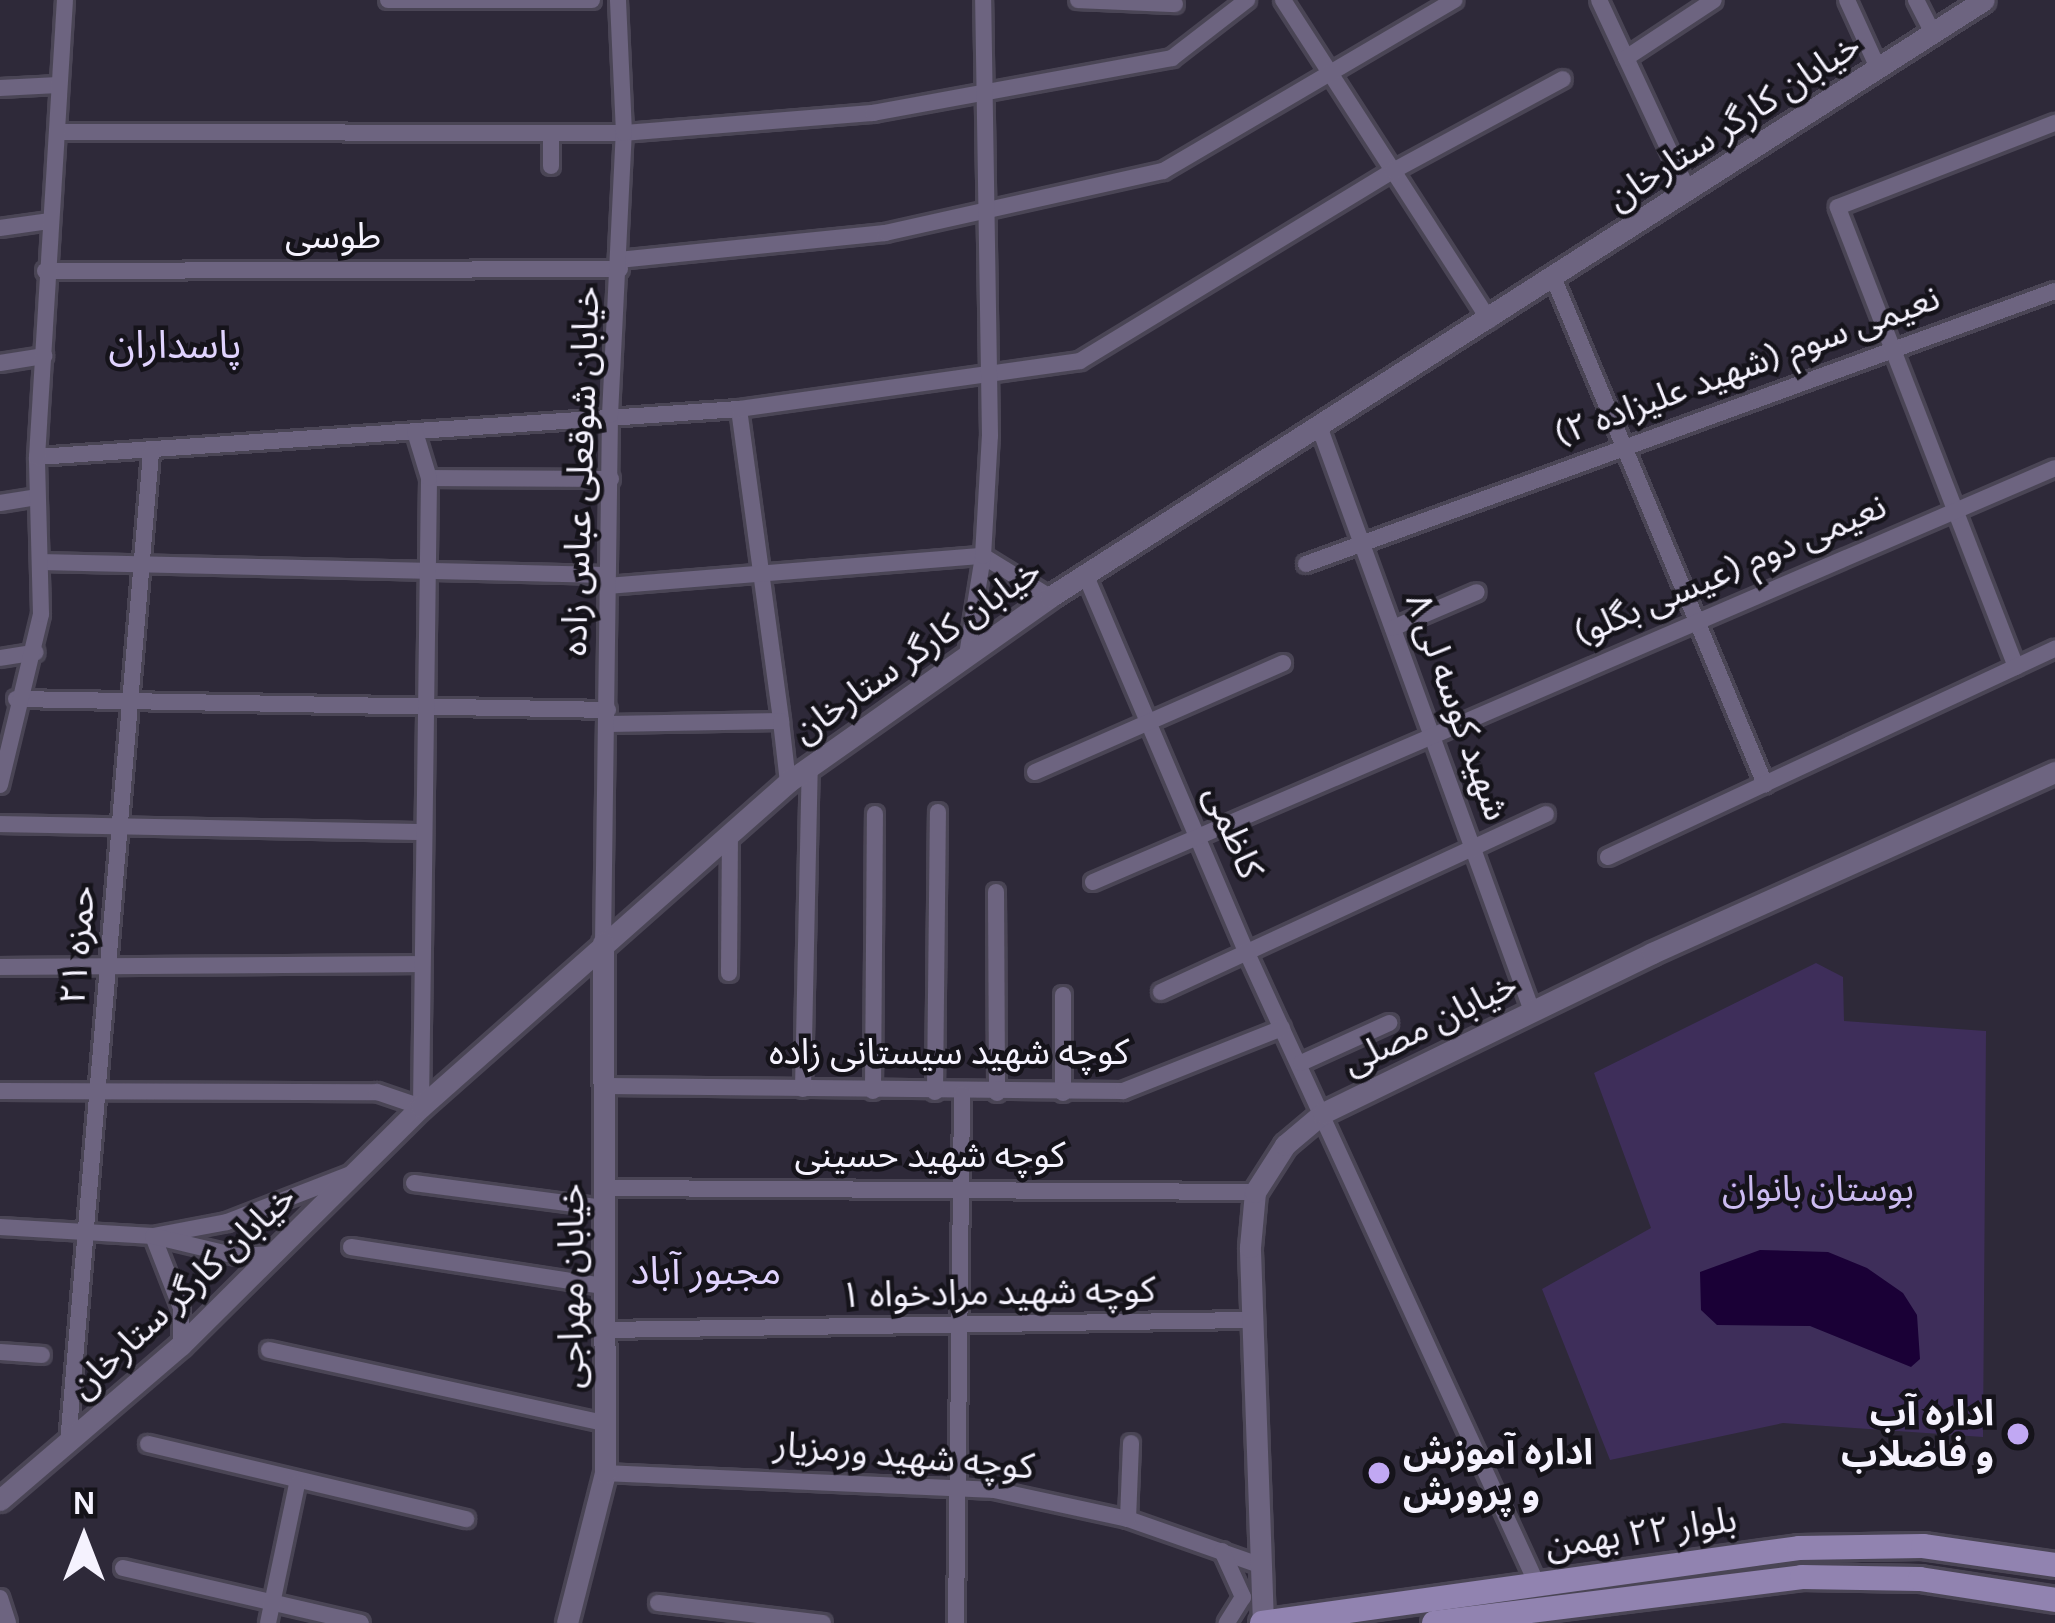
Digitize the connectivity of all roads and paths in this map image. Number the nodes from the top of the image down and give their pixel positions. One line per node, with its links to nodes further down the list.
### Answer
1 (65, 0): 21 (street)
2 (388, 0): 3 (street)
3 (592, 0)
4 (618, 0): 27 (street, خیابان شوقعلی عباس زاده)
5 (983, 0): 23 (street)
6 (1078, 0): 15 (street)
7 (1246, 0): 23 (street)
8 (1283, 0): 19 (street)
9 (1454, 0): 19 (street, طوسی)
10 (1598, 0): 17 (street)
11 (1714, 0): 17 (street)
12 (1847, 0): 18 (street)
13 (1916, 0): 16 (street)
14 (1984, 0): 16 (street, خیابان کارگر ستارخان)
15 (1175, 4)
16 (1933, 33): 18 (street, خیابان کارگر ستارخان)
17 (1626, 58): 30 (street)
18 (1878, 68): 30 (street, خیابان کارگر ستارخان)
19 (1331, 75): 29 (street); 31 (street, طوسی)
20 (1563, 80): 29 (street)
21 (58, 85): 22 (street); 25 (street)
22 (0, 88)
23 (988, 92): 27 (street); 31 (street)
24 (2055, 123): 39 (street)
25 (57, 132): 26 (street); 32 (street)
26 (551, 133): 27 (street); 28 (street)
27 (624, 134): 34 (street, خیابان شوقعلی عباس زاده)
28 (551, 166)
29 (1394, 171): 38 (street); 42 (street)
30 (1688, 190): 36 (street, خیابان کارگر ستارخان)
31 (989, 209): 34 (street, طوسی); 42 (street)
32 (50, 221): 33 (street); 35 (street)
33 (0, 228)
34 (620, 264): 35 (street, طوسی); 44 (street, خیابان شوقعلی عباس زاده)
35 (45, 272): 40 (street)
36 (1553, 278): 38 (street, خیابان کارگر ستارخان); 47 (street)
37 (2055, 291): 39 (street, نعیمی سوم (شهید علیزاده ۲))
38 (1489, 320): 45 (street, خیابان کارگر ستارخان)
39 (1893, 350): 47 (street, نعیمی سوم (شهید علیزاده ۲)); 55 (street)
40 (44, 356): 41 (street); 49 (street)
41 (0, 363)
42 (989, 373): 43 (street); 57 (street)
43 (739, 409): 44 (street); 62 (street)
44 (610, 415): 46 (street); 52 (street, خیابان شوقعلی عباس زاده)
45 (1319, 426): 56 (street, شهید کوسه لی ۸); 63 (street, خیابان کارگر ستارخان)
46 (415, 432): 48 (street); 51 (street)
47 (1624, 446): 56 (street, نعیمی سوم (شهید علیزاده ۲)); 67 (street)
48 (151, 453): 49 (street); 60 (street, حمزه ۲۱)
49 (37, 457): 53 (street)
50 (2055, 468): 55 (street, نعیمی دوم (عیسی بگلو))
51 (429, 478): 52 (street); 61 (street)
52 (611, 479): 64 (street, خیابان شوقعلی عباس زاده)
53 (38, 497): 54 (street); 58 (street)
54 (0, 503)
55 (1955, 511): 67 (street, نعیمی دوم (عیسی بگلو)); 74 (street)
56 (1360, 540): 59 (street, نعیمی سوم (شهید علیزاده ۲)); 68 (street, شهید کوسه لی ۸)
57 (983, 556): 62 (street); 66 (street); 71 (street)
58 (40, 562): 60 (street); 70 (street)
59 (1306, 564)
60 (145, 568): 61 (street); 76 (street, حمزه ۲۱)
61 (429, 572): 64 (street); 77 (street)
62 (766, 573): 64 (street); 80 (street)
63 (1085, 574): 66 (street, خیابان کارگر ستارخان); 79 (street, کاظمی)
64 (607, 580): 78 (street, خیابان شوقعلی عباس زاده)
65 (1477, 592): 68 (street)
66 (1050, 597): 71 (street, خیابان کارگر ستارخان)
67 (1696, 620): 81 (street, نعیمی دوم (عیسی بگلو)); 87 (street)
68 (1393, 628): 81 (street, شهید کوسه لی ۸)
69 (2055, 649): 74 (street)
70 (36, 652): 72 (street); 75 (street)
71 (967, 656): 83 (street, خیابان کارگر ستارخان)
72 (0, 658)
73 (1283, 663): 79 (street)
74 (2016, 667): 87 (street)
75 (16, 699): 76 (street); 82 (street)
76 (134, 706): 77 (street); 93 (street, حمزه ۲۱)
77 (428, 707): 78 (street); 94 (street)
78 (608, 717): 80 (street); 101 (street, خیابان شوقعلی عباس زاده)
79 (1149, 719): 84 (street); 95 (street, کاظمی)
80 (781, 721): 86 (street)
81 (1431, 734): 95 (street, نعیمی دوم (عیسی بگلو)); 97 (street, شهید کوسه لی ۸)
82 (2, 764): 88 (street)
83 (810, 766): 86 (street, خیابان کارگر ستارخان); 114 (street)
84 (1035, 772)
85 (2055, 772): 109 (street, خیابان مصلی)
86 (788, 782): 96 (street, خیابان کارگر ستارخان)
87 (1765, 784): 98 (street)
88 (0, 785)
89 (938, 812): 117 (street)
90 (875, 814): 116 (street)
91 (1546, 814): 97 (street)
92 (0, 824): 93 (street)
93 (123, 827): 94 (street); 103 (street, حمزه ۲۱)
94 (424, 832): 104 (street)
95 (1198, 832): 99 (street, نعیمی دوم (عیسی بگلو)); 102 (street, کاظمی)
96 (730, 833): 101 (street, خیابان کارگر ستارخان); 106 (street)
97 (1472, 844): 102 (street); 109 (street, شهید کوسه لی ۸)
98 (1608, 857)
99 (1093, 882)
100 (996, 892): 119 (street)
101 (603, 944): 113 (street, خیابان مهراجی); 122 (street, خیابان کارگر ستارخان)
102 (1246, 953): 107 (street); 111 (street, کاظمی)
103 (108, 964): 104 (street); 105 (street); 118 (street, حمزه ۲۱)
104 (421, 964): 122 (street)
105 (0, 967)
106 (729, 973)
107 (1161, 992)
108 (1063, 995): 120 (street)
109 (1532, 1011): 123 (street, خیابان مصلی)
110 (1389, 1023): 112 (street)
111 (1282, 1028): 112 (street, کاظمی); 120 (street, کوچه شهید سیستانی زاده)
112 (1301, 1063): 123 (street, کاظمی)
113 (605, 1086): 114 (street, کوچه شهید سیستانی زاده); 128 (street, خیابان مهراجی)
114 (802, 1089): 116 (street, کوچه شهید سیستانی زاده)
115 (0, 1091): 118 (street)
116 (873, 1091): 117 (street, کوچه شهید سیستانی زاده)
117 (935, 1092): 121 (street, کوچه شهید سیستانی زاده)
118 (98, 1093): 122 (street); 130 (street, حمزه ۲۱)
119 (997, 1093): 120 (street, کوچه شهید سیستانی زاده); 121 (street, کوچه شهید سیستانی زاده)
120 (1063, 1093)
121 (962, 1094): 126 (street)
122 (421, 1107): 124 (street, خیابان کارگر ستارخان)
123 (1323, 1113): 127 (street, خیابان مصلی); 157 (street, کاظمی)
124 (363, 1169): 131 (street); 133 (street, خیابان کارگر ستارخان)
125 (414, 1183): 128 (street, کوچه شهید حسینی)
126 (961, 1188): 127 (street, کوچه شهید حسینی); 128 (street, کوچه شهید حسینی); 137 (street)
127 (1255, 1192): 135 (street)
128 (605, 1198): 134 (street, خیابان مهراجی)
129 (0, 1227): 130 (street)
130 (86, 1233): 131 (street); 143 (street, حمزه ۲۱)
131 (153, 1236): 133 (street); 138 (street)
132 (351, 1246): 134 (street)
133 (278, 1253): 138 (street, خیابان کارگر ستارخان)
134 (603, 1286): 136 (street, خیابان مهراجی)
135 (1250, 1320): 137 (street, ۱ کوچه شهید مرادخواه); 154 (street)
136 (604, 1330): 137 (street, ۱ کوچه شهید مرادخواه); 142 (street, خیابان مهراجی)
137 (960, 1330): 148 (street)
138 (181, 1345): 143 (street, خیابان کارگر ستارخان)
139 (269, 1350): 142 (street)
140 (0, 1352): 141 (street)
141 (42, 1355)
142 (605, 1423): 146 (street, خیابان مهراجی)
143 (68, 1444): 149 (street, خیابان کارگر ستارخان)
144 (148, 1444): 147 (street)
145 (1132, 1444): 151 (street)
146 (605, 1473): 148 (street, کوچه شهید ورمزیار); 166 (street, خیابان مهراجی)
147 (297, 1484): 150 (street); 160 (street)
148 (959, 1487): 151 (street, کوچه شهید ورمزیار); 168 (street)
149 (0, 1500)
150 (466, 1519)
151 (1128, 1519): 153 (street, کوچه شهید ورمزیار)
152 (2055, 1545): 155 (main road)
153 (1222, 1550): 154 (street, کوچه شهید ورمزیار); 169 (street)
154 (1259, 1564): 170 (street)
155 (2043, 1564): 157 (main road, بلوار ۲۲ بهمن)
156 (123, 1568): 160 (street)
157 (1537, 1584): 170 (main road, بلوار ۲۲ بهمن)
158 (0, 1598): 163 (street)
159 (2055, 1600): 171 (main road, بلوار ۲۲ بهمن)
160 (272, 1603): 164 (street); 165 (street)
161 (658, 1603): 162 (street)
162 (711, 1616): 167 (street)
163 (8, 1623)
164 (268, 1623)
165 (361, 1623)
166 (566, 1623)
167 (823, 1623)
168 (956, 1623)
169 (1227, 1623)
170 (1262, 1623)
171 (1434, 1623)

